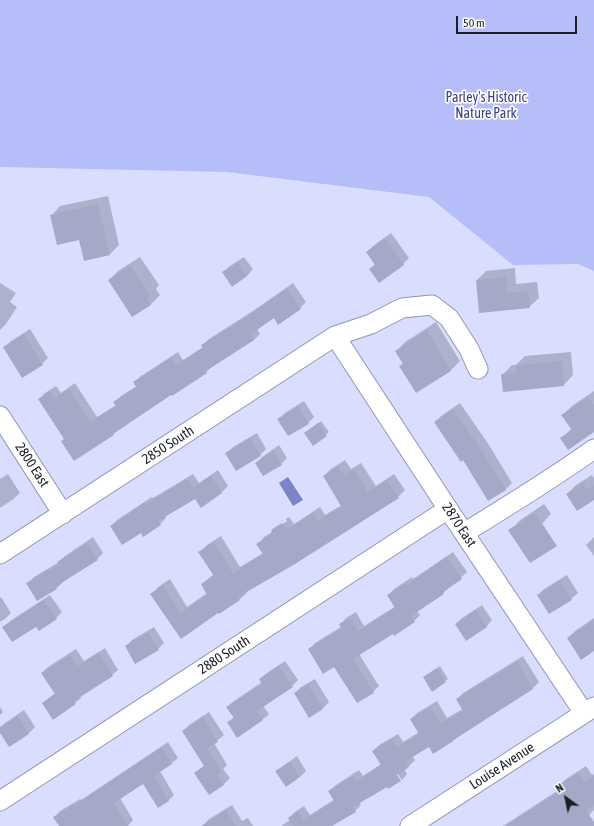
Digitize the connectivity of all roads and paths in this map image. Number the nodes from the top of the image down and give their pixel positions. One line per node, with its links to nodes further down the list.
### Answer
1 (335, 336): 2 (street, 2850 South); 5 (street, 2870 East); 6 (street, 2850 South)
2 (478, 369)
3 (0, 416): 6 (street, 2800 East)
4 (594, 449): 7 (street)
5 (448, 509): 7 (street, 2870 East); 10 (street, 2880 South)
6 (63, 514): 8 (street, 2850 South)
7 (464, 533): 9 (street, 2870 East)
8 (0, 554)
9 (589, 710): 11 (street, Louise Avenue)
10 (0, 801)
11 (410, 826)

